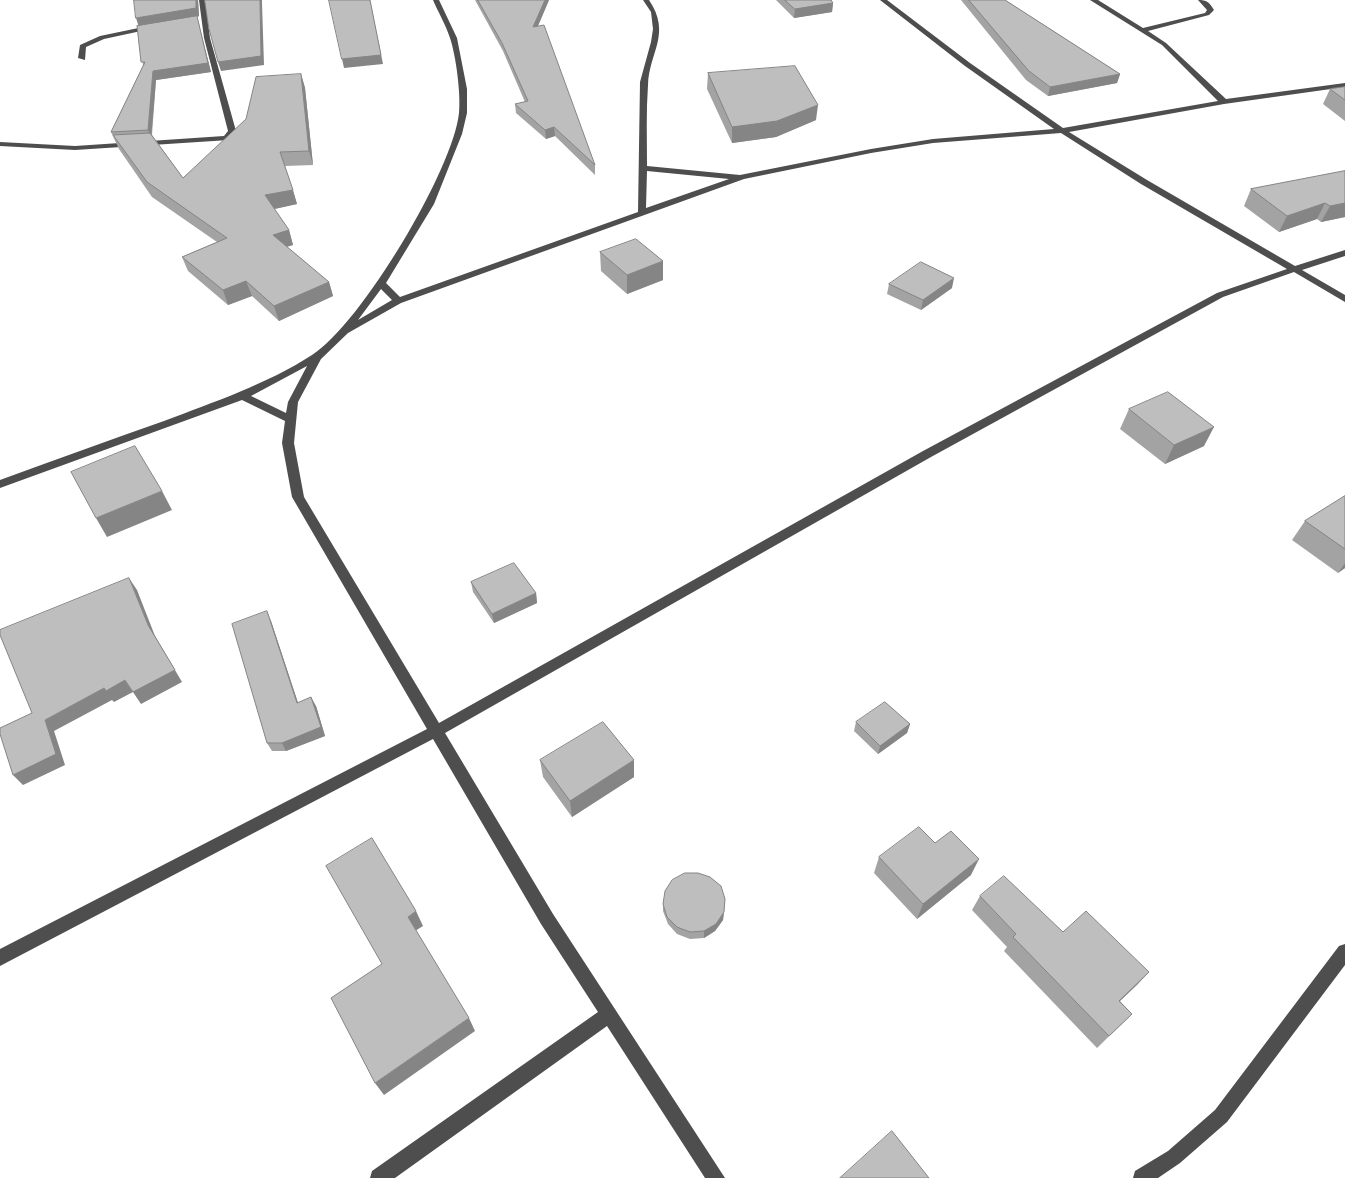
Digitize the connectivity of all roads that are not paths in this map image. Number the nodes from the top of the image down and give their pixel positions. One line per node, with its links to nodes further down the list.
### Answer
1 (202, 0): 7 (street)
2 (436, 0): 21 (street)
3 (646, 0): 16 (street)
4 (883, 0): 14 (street)
5 (1093, 0): 10 (street)
6 (1201, 0): 10 (street)
7 (205, 19): 8 (street); 15 (street)
8 (196, 20)
9 (160, 26): 11 (street)
10 (1144, 30): 13 (street)
11 (82, 58)
12 (1345, 85): 13 (street)
13 (1224, 102): 14 (street)
14 (1061, 131): 17 (street); 20 (street)
15 (0, 144)
16 (643, 168): 17 (street); 18 (street)
17 (742, 177): 18 (street)
18 (642, 214): 23 (street)
19 (1345, 252): 20 (street)
20 (1295, 269): 22 (street); 29 (street)
21 (381, 283): 23 (street); 24 (street)
22 (1345, 299)
23 (398, 301): 24 (street)
24 (343, 333): 25 (street)
25 (317, 357): 26 (street); 27 (street)
26 (242, 396): 27 (street); 28 (street)
27 (291, 419): 29 (street)
28 (0, 484)
29 (436, 731): 31 (street); 32 (street)
30 (1345, 952): 35 (street)
31 (0, 958)
32 (609, 1014): 33 (street); 34 (street)
33 (379, 1178)
34 (716, 1178)
35 (1142, 1178)

